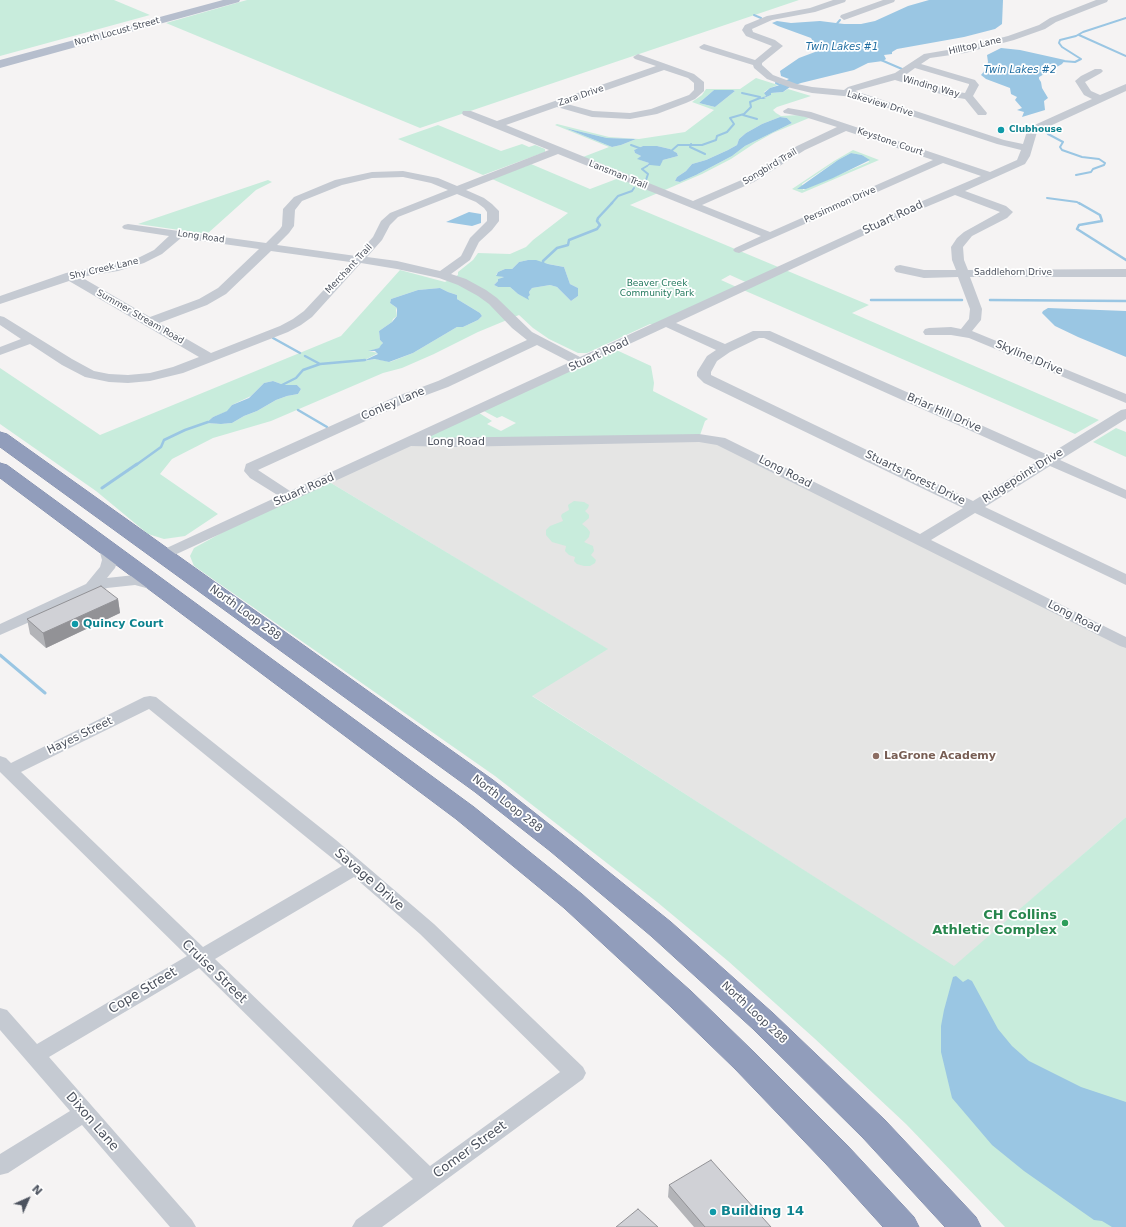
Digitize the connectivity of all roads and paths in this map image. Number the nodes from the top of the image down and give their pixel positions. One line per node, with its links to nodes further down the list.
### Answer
1 (235, 0): 9 (main road, North Locust Street)
2 (842, 0): 8 (street)
3 (891, 0): 5 (street)
4 (1104, 0): 10 (street, Hilltop Lane)
5 (844, 17)
6 (704, 47): 8 (street)
7 (638, 57): 11 (street)
8 (757, 63): 15 (street, Lakeview Drive)
9 (0, 64)
10 (913, 65): 13 (street, Hilltop Lane); 16 (street, Winding Way)
11 (666, 66): 18 (street, Zara Drive); 18 (street)
12 (1098, 71): 17 (street)
13 (894, 76): 15 (street, Hilltop Lane); 16 (street, Winding Way)
14 (1126, 87): 17 (street)
15 (847, 93): 24 (street, Lakeview Drive)
16 (968, 96): 21 (street, Winding Way)
17 (1099, 99): 24 (street)
18 (558, 104): 22 (street, Zara Drive)
19 (788, 111): 23 (street, Keystone Court)
20 (467, 113): 22 (street, Lansman Trail)
21 (982, 113)
22 (496, 125): 25 (street, Lansman Trail)
23 (846, 127): 26 (street, Keystone Court); 30 (street, Songbird Trail)
24 (1026, 148): 27 (street, Stuart Road)
25 (558, 150): 28 (street, Merchant Trail); 30 (street, Lansman Trail)
26 (942, 160): 27 (street, Keystone Court); 33 (street, Persimmon Drive)
27 (991, 176): 29 (street, Stuart Road)
28 (457, 190): 34 (street); 36 (street, Merchant Trail); 40 (street)
29 (955, 191): 38 (street); 45 (street, Stuart Road)
30 (692, 205): 33 (street, Lansman Trail)
31 (128, 228): 32 (street, Long Road)
32 (179, 234): 34 (street, Long Road); 41 (street, Shy Creek Lane)
33 (770, 236): 35 (street, Persimmon Drive)
34 (269, 247): 36 (street, Long Road); 44 (street)
35 (739, 250)
36 (358, 259): 40 (street, Long Road); 52 (street, Merchant Trail)
37 (900, 269): 38 (street, Saddlehorn Drive)
38 (963, 273): 39 (street, Saddlehorn Drive); 47 (street)
39 (1126, 273)
40 (442, 275): 49 (street, Long Road)
41 (70, 276): 42 (street, Shy Creek Lane); 44 (street, Summer Stream Road)
42 (0, 300)
43 (0, 320): 48 (street, Merchant Trail)
44 (149, 322): 52 (street, Summer Stream Road)
45 (667, 323): 50 (street); 53 (street, Stuart Road)
46 (929, 332): 47 (street, Skyline Drive)
47 (965, 332): 54 (street, Skyline Drive)
48 (31, 339): 51 (street); 52 (street, Merchant Trail)
49 (537, 340): 53 (street, Long Road); 61 (street, Conley Lane)
50 (725, 349): 58 (street, Briar Hill Drive); 62 (street, Stuarts Forest Drive)
51 (0, 351)
52 (210, 358)
53 (581, 363): 57 (street, Stuart Road)
54 (1126, 399)
55 (1126, 413): 58 (street, Ridgepoint Drive)
56 (0, 438): 65 (highway, North Loop 288)
57 (410, 442): 61 (street, Stuart Road); 63 (street, Long Road)
58 (1049, 460): 60 (street, Briar Hill Drive); 62 (street, Ridgepoint Drive)
59 (0, 469): 64 (highway)
60 (1126, 495)
61 (289, 496): 65 (street, Stuart Road)
62 (974, 507): 63 (street, Ridgepoint Drive); 66 (street, Stuarts Forest Drive)
63 (921, 540): 70 (street, Long Road)
64 (107, 549): 67 (highway); 68 (street)
65 (163, 555): 86 (highway, North Loop 288)
66 (1126, 580)
67 (157, 586): 68 (street); 79 (highway)
68 (92, 587): 69 (street)
69 (0, 630)
70 (1126, 642)
71 (150, 701): 72 (street, Hayes Street); 73 (street, Savage Drive)
72 (5, 767): 74 (street, Cruise Street)
73 (355, 867): 74 (street, Cope Street); 77 (street, Savage Drive)
74 (199, 958): 76 (street, Cope Street); 81 (street, Cruise Street)
75 (0, 1016): 76 (street, Dixon Lane)
76 (34, 1056): 78 (street, Dixon Lane)
77 (575, 1073): 81 (street, Comer Street)
78 (84, 1113): 80 (street); 82 (street, Dixon Lane)
79 (836, 1155): 84 (highway); 85 (highway)
80 (0, 1166)
81 (429, 1180): 83 (street, Comer Street)
82 (184, 1227)
83 (364, 1227)
84 (892, 1227)
85 (903, 1227)
86 (965, 1227)

